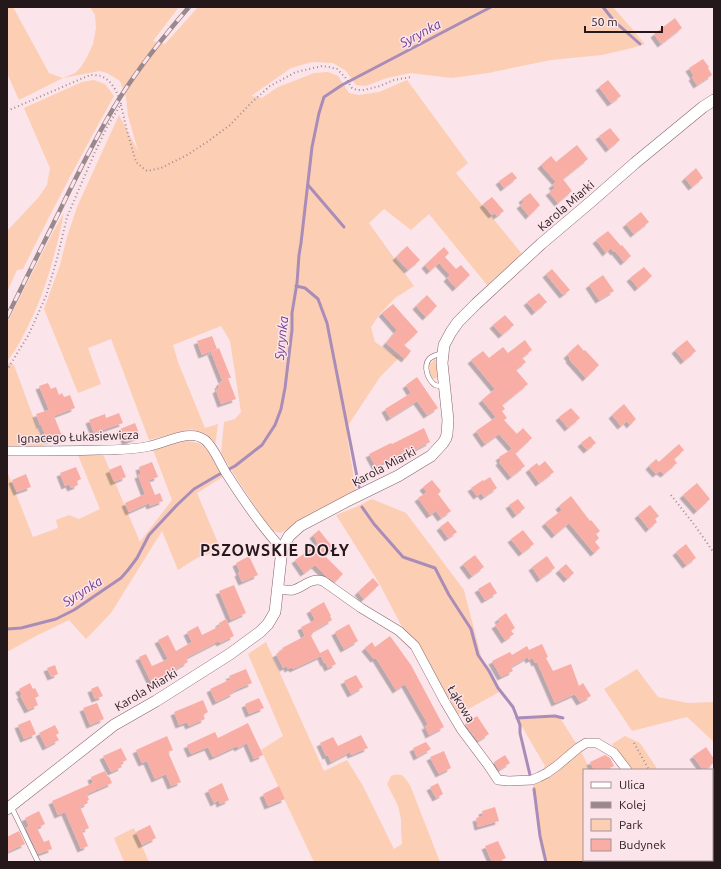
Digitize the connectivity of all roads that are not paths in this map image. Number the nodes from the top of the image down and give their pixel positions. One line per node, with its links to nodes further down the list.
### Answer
1 (714, 100): 2 (street, Karola Miarki)
2 (443, 353): 3 (street, Karola Miarki); 3 (lane)
3 (445, 387): 5 (street, Karola Miarki)
4 (7, 452): 5 (street, Ignacego Łukasiewicza)
5 (282, 549): 6 (street, Karola Miarki)
6 (277, 589): 7 (street, Łąkowa); 8 (street, Karola Miarki)
7 (626, 769)
8 (9, 807): 9 (lane)
9 (38, 862)

